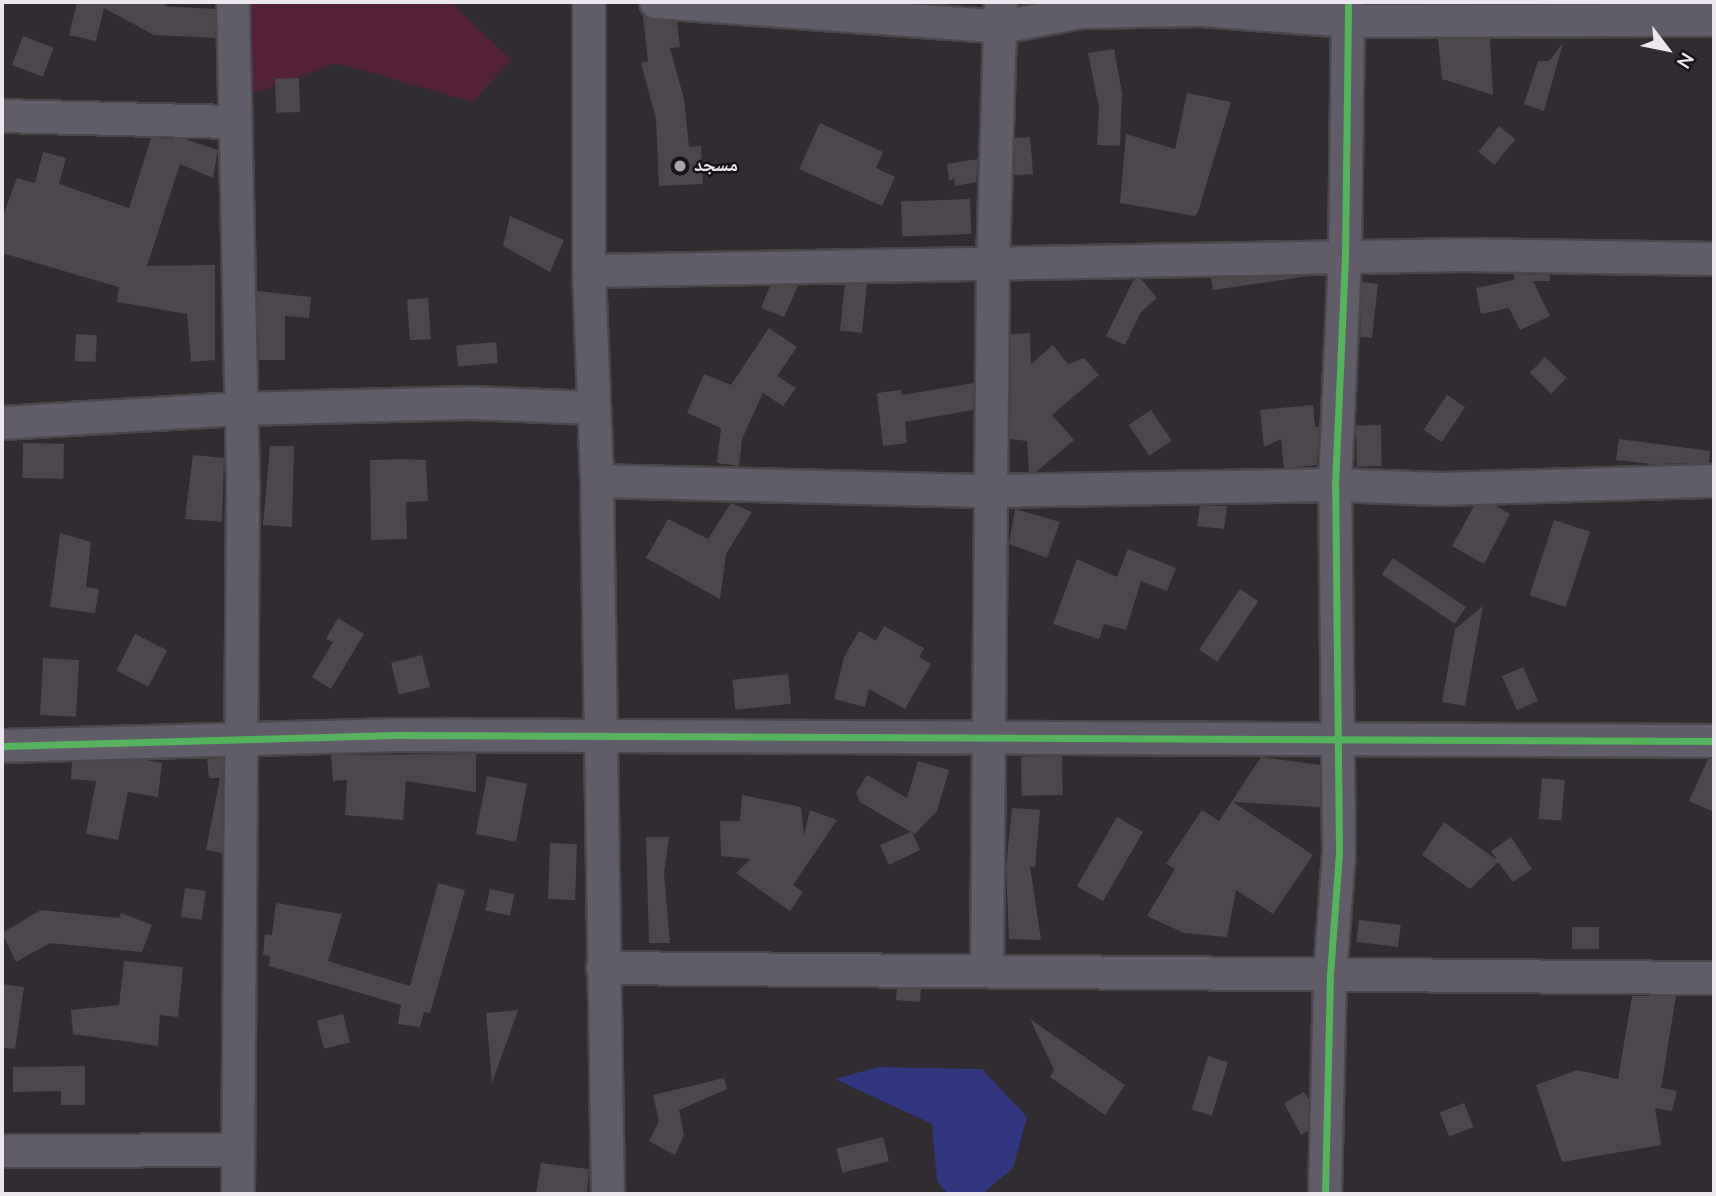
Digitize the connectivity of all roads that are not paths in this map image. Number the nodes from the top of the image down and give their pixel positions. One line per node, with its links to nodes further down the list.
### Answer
1 (233, 2): 8 (street)
2 (589, 2): 12 (street)
3 (656, 2): 5 (street)
4 (1348, 11): 5 (street); 6 (street); 9 (street)
5 (1001, 15): 11 (street)
6 (1714, 20)
7 (2, 116): 8 (street)
8 (233, 122): 14 (street)
9 (1346, 257): 10 (street); 11 (street); 18 (street)
10 (1714, 259)
11 (993, 264): 12 (street); 19 (street)
12 (589, 271): 13 (street)
13 (593, 408): 14 (street); 16 (street)
14 (239, 409): 15 (street); 23 (street)
15 (2, 423)
16 (597, 481): 19 (street); 21 (street)
17 (1714, 481): 18 (street)
18 (1335, 485): 19 (street); 22 (street)
19 (990, 491): 20 (street)
20 (992, 737): 21 (street); 22 (street); 27 (street)
21 (599, 738): 23 (street); 26 (street)
22 (1340, 739): 24 (street); 28 (street)
23 (241, 741): 25 (street); 30 (street)
24 (1714, 741)
25 (2, 747)
26 (603, 968): 27 (street); 33 (street)
27 (988, 971): 28 (street)
28 (1330, 975): 29 (street); 34 (street)
29 (1714, 978)
30 (237, 1150): 31 (street); 32 (street)
31 (2, 1152)
32 (238, 1194)
33 (608, 1194)
34 (1325, 1194)

